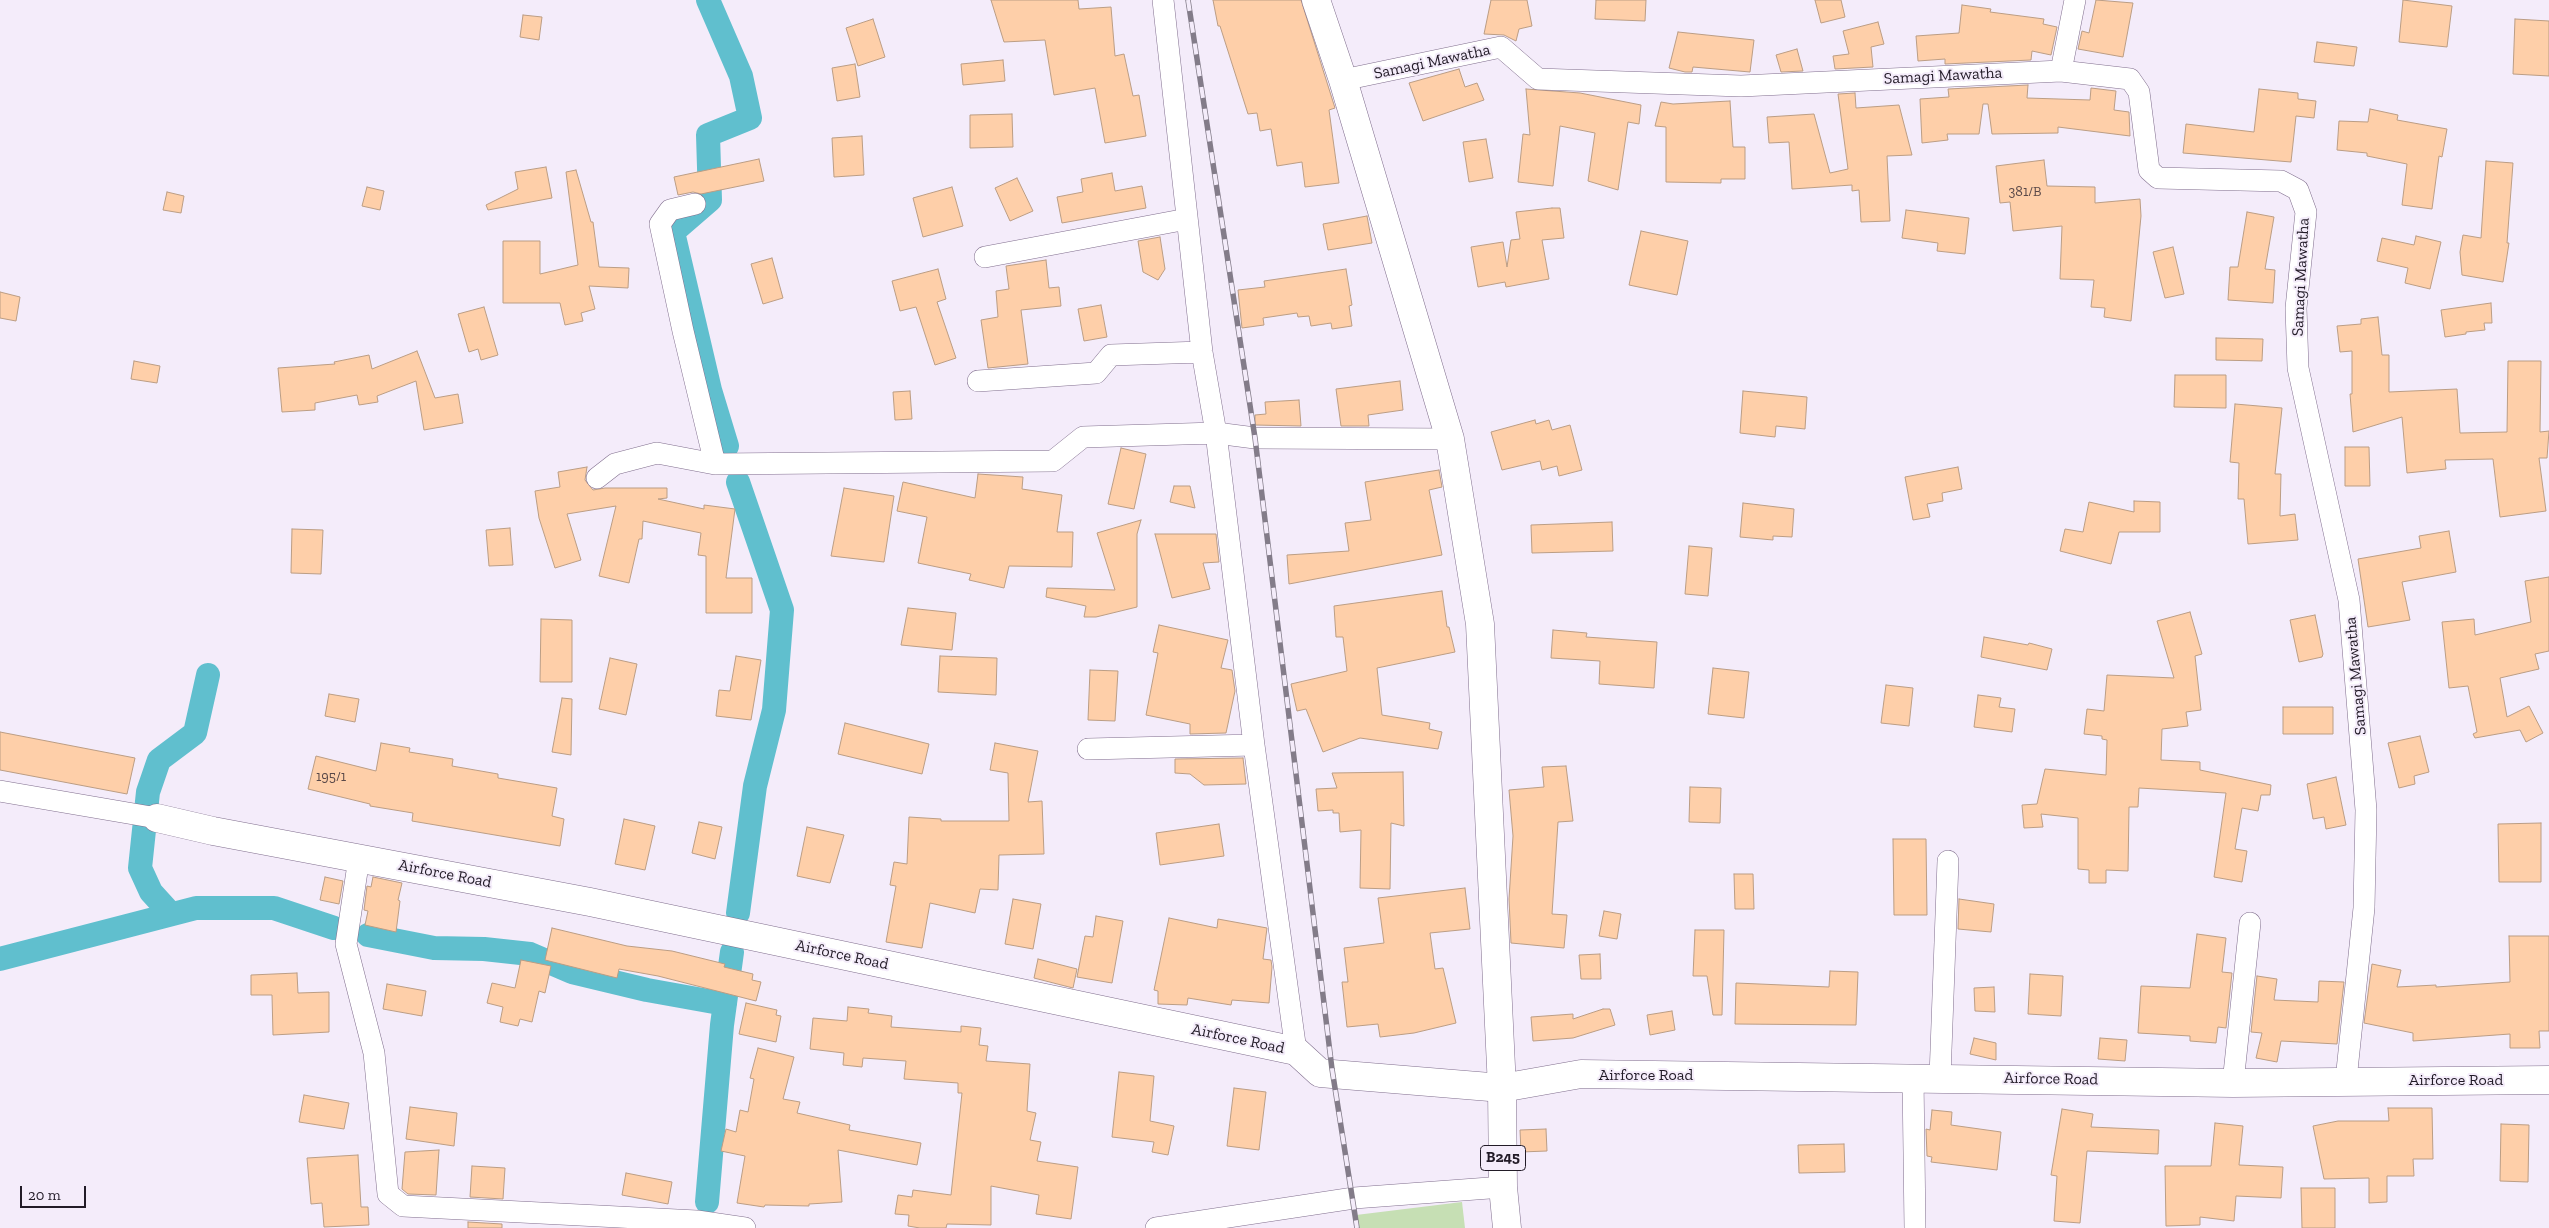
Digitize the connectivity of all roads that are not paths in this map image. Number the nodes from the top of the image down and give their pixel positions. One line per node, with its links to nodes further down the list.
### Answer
1 (1164, 0): 7 (street)
2 (1316, 0): 5 (street)
3 (2075, 0): 4 (street)
4 (2061, 71): 5 (street, Samagi Mawatha); 25 (street, Samagi Mawatha)
5 (1342, 80): 12 (street)
6 (695, 204): 13 (street)
7 (1187, 219): 8 (street); 9 (street)
8 (985, 257)
9 (1202, 352): 10 (street); 11 (street)
10 (978, 381)
11 (1216, 433): 12 (street); 13 (street); 15 (street)
12 (1450, 439): 28 (street)
13 (715, 464): 14 (street)
14 (597, 478)
15 (1254, 745): 16 (street); 22 (street)
16 (1088, 749)
17 (0, 791): 18 (street, Airforce Road)
18 (144, 815): 19 (street, Airforce Road)
19 (359, 858): 22 (street, Airforce Road); 30 (street)
20 (1948, 861): 24 (street)
21 (2250, 923): 27 (street)
22 (1296, 1051): 28 (street, Airforce Road)
23 (1913, 1077): 24 (street, Airforce Road); 28 (street, Airforce Road); 33 (street)
24 (1940, 1077): 27 (street, Airforce Road)
25 (2346, 1080): 26 (street, Airforce Road); 27 (street, Airforce Road)
26 (2549, 1080)
27 (2233, 1083)
28 (1502, 1088): 29 (street, B245)
29 (1503, 1187): 31 (street); 32 (street, B245)
30 (746, 1228)
31 (1156, 1228)
32 (1507, 1228)
33 (1915, 1228)

